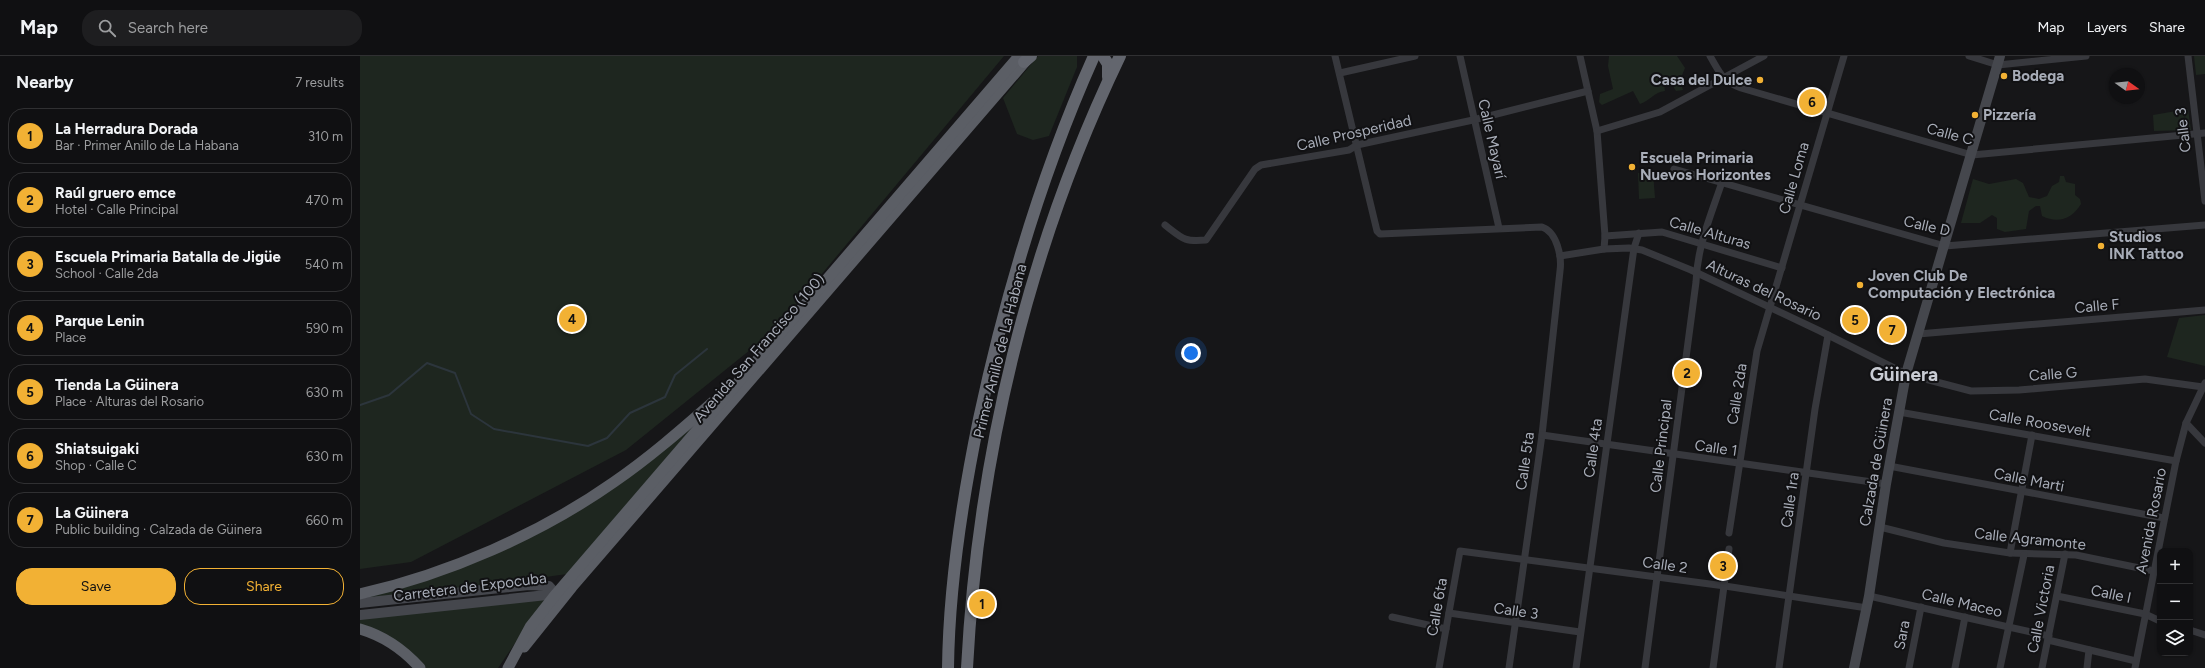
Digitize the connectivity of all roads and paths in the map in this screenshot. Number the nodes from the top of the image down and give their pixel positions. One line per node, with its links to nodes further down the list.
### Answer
1 (1084, 56): 20 (highway)
2 (1094, 56): 20 (highway)
3 (1103, 56): 19 (highway)
4 (1120, 56): 19 (highway, Primer Anillo de La Habana)
5 (1335, 56): 17 (street)
6 (1415, 56): 17 (street)
7 (1460, 56): 23 (street, Calle Mayarí)
8 (1580, 56): 21 (street)
9 (1710, 56): 18 (street)
10 (1764, 56): 18 (street)
11 (1844, 56): 22 (street, Calle Loma)
12 (1969, 56): 16 (street)
13 (2086, 56): 16 (street)
14 (2188, 56): 26 (street, Calle 3)
15 (1022, 58): 50 (highway, Avenida San Francisco (100)); 82 (highway, Avenida San Francisco (100))
16 (1999, 60): 28 (main road, Calzada de Güinera)
17 (1340, 73): 27 (street)
18 (1722, 78): 22 (street, Calle C); 24 (street)
19 (1108, 80): 105 (highway, Primer Anillo de La Habana)
20 (1080, 87): 104 (highway, Primer Anillo de La Habana)
21 (1588, 91): 23 (street, Calle Prosperidad); 24 (street)
22 (1827, 113): 28 (street, Calle C); 32 (street, Calle Loma)
23 (1473, 120): 27 (street, Calle Prosperidad); 35 (street, Calle Mayarí)
24 (1597, 131): 37 (street)
25 (2205, 133): 26 (street, Calle C)
26 (2197, 134): 28 (street, Calle C); 31 (street, Calle 3)
27 (1357, 145): 34 (street, Calle Prosperidad); 35 (street)
28 (1972, 155): 39 (main road, Calzada de Güinera)
29 (1674, 169): 30 (street, Calle D)
30 (1722, 182): 32 (street, Calle D); 38 (street, Calle Principal)
31 (2205, 201)
32 (1801, 204): 39 (street, Calle D); 43 (street, Calle Loma)
33 (2205, 224): 39 (street, Calle D)
34 (1166, 225)
35 (1499, 228): 42 (street)
36 (1639, 233): 37 (street, Calle Alturas); 38 (street, Calle Alturas); 40 (street, Calle 4ta)
37 (1605, 236): 41 (street)
38 (1702, 244): 43 (street, Calle Alturas); 44 (street, Calle Principal)
39 (1945, 246): 47 (main road, Calzada de Güinera)
40 (1634, 248): 41 (street, Alturas del Rosario); 44 (street, Alturas del Rosario); 57 (street, Calle 4ta)
41 (1604, 250): 42 (street, Alturas del Rosario)
42 (1560, 256): 54 (street, Calle 5ta)
43 (1782, 268): 45 (street, Calle Loma)
44 (1697, 273): 45 (street, Alturas del Rosario); 58 (street, Calle Principal)
45 (1771, 308): 48 (street, Alturas del Rosario); 60 (street, Calle 2da)
46 (2205, 310): 47 (street, Calle F)
47 (1918, 334): 49 (main road, Calzada de Güinera)
48 (1828, 335): 49 (street, Alturas del Rosario); 62 (street, Calle 1ra)
49 (1906, 374): 51 (street, Calle G); 52 (main road, Calzada de Güinera)
50 (740, 379): 78 (highway); 82 (highway, Avenida San Francisco (100))
51 (2204, 385): 53 (street, Avenida Rosario)
52 (1899, 412): 55 (street, Calle Roosevelt); 61 (main road, Calzada de Güinera)
53 (2186, 423): 56 (street); 59 (street, Avenida Rosario)
54 (1542, 435): 57 (street, Calle 1); 73 (street, Calle 5ta)
55 (2032, 435): 59 (street, Calle Roosevelt); 64 (street)
56 (2205, 443)
57 (1607, 445): 58 (street, Calle 1); 74 (street, Calle 4ta)
58 (1672, 454): 60 (street, Calle 1); 76 (street, Calle Principal)
59 (2176, 461): 65 (street, Avenida Rosario)
60 (1740, 464): 62 (street, Calle 1); 67 (street, Calle 2da)
61 (1889, 466): 63 (main road, Calzada de Güinera); 64 (street, Calle Marti)
62 (1807, 474): 63 (street, Calle 1); 79 (street, Calle 1ra)
63 (1886, 484): 66 (main road, Calzada de Güinera)
64 (2021, 492): 65 (street, Calle Marti); 70 (street)
65 (2164, 518): 75 (street, Avenida Rosario)
66 (1880, 527): 70 (street, Calle Agramonte); 80 (main road, Calzada de Güinera)
67 (1729, 533)
68 (1729, 549): 77 (street)
69 (1460, 551): 73 (street, Calle 2); 86 (street, Calle 6ta)
70 (2010, 553): 72 (street, Calle Agramonte)
71 (2064, 554): 72 (street, Calle Agramonte); 75 (street, Calle Agramonte); 81 (street, Calle Victoria)
72 (2024, 555): 93 (street)
73 (1524, 560): 74 (street, Calle 2); 92 (street, Calle 5ta)
74 (1589, 568): 76 (street, Calle 2); 97 (street, Calle 4ta)
75 (2154, 571): 87 (street, Avenida Rosario)
76 (1658, 578): 77 (street, Calle 2); 109 (street, Calle Principal)
77 (1725, 586): 79 (street, Calle 2); 110 (street)
78 (360, 594)
79 (1789, 596): 85 (street, Calle 2); 111 (street, Calle 1ra)
80 (1869, 596): 84 (street, Calle Maceo); 85 (main road, Calzada de Güinera)
81 (2056, 596): 87 (street, Calle I); 99 (street, Calle Victoria)
82 (557, 600): 83 (main road, Carretera de Expocuba); 88 (main road, Carretera de Expocuba); 101 (highway, Avenida San Francisco (100))
83 (360, 603)
84 (1921, 607): 90 (street, Calle Maceo); 113 (street, Sara)
85 (1867, 608): 112 (main road, Calzada de Güinera)
86 (1449, 614): 92 (street, Calle 3); 95 (street, Calle 6ta)
87 (2145, 614): 91 (street, Calle I); 102 (street, Avenida Rosario)
88 (360, 615)
89 (1392, 617): 95 (street)
90 (1965, 617): 93 (street, Calle Maceo); 114 (street)
91 (2158, 620)
92 (1515, 624): 97 (street, Calle 3); 107 (street, Calle 5ta)
93 (2010, 627): 99 (street, Calle Maceo); 115 (street)
94 (360, 629): 103 (highway)
95 (1446, 629): 106 (street, Calle 6ta)
96 (2193, 631): 98 (street)
97 (1580, 632): 108 (street, Calle 4ta)
98 (2205, 635)
99 (2048, 638): 100 (street, Calle Maceo); 116 (street, Calle Victoria)
100 (2089, 650): 102 (street, Calle Maceo); 117 (street)
101 (510, 664)
102 (2136, 664)
103 (420, 668)
104 (948, 668)
105 (967, 668)
106 (1440, 668)
107 (1509, 668)
108 (1576, 668)
109 (1645, 668)
110 (1713, 668)
111 (1779, 668)
112 (1854, 668)
113 (1910, 668)
114 (1954, 668)
115 (2000, 668)
116 (2042, 668)
117 (2087, 668)

